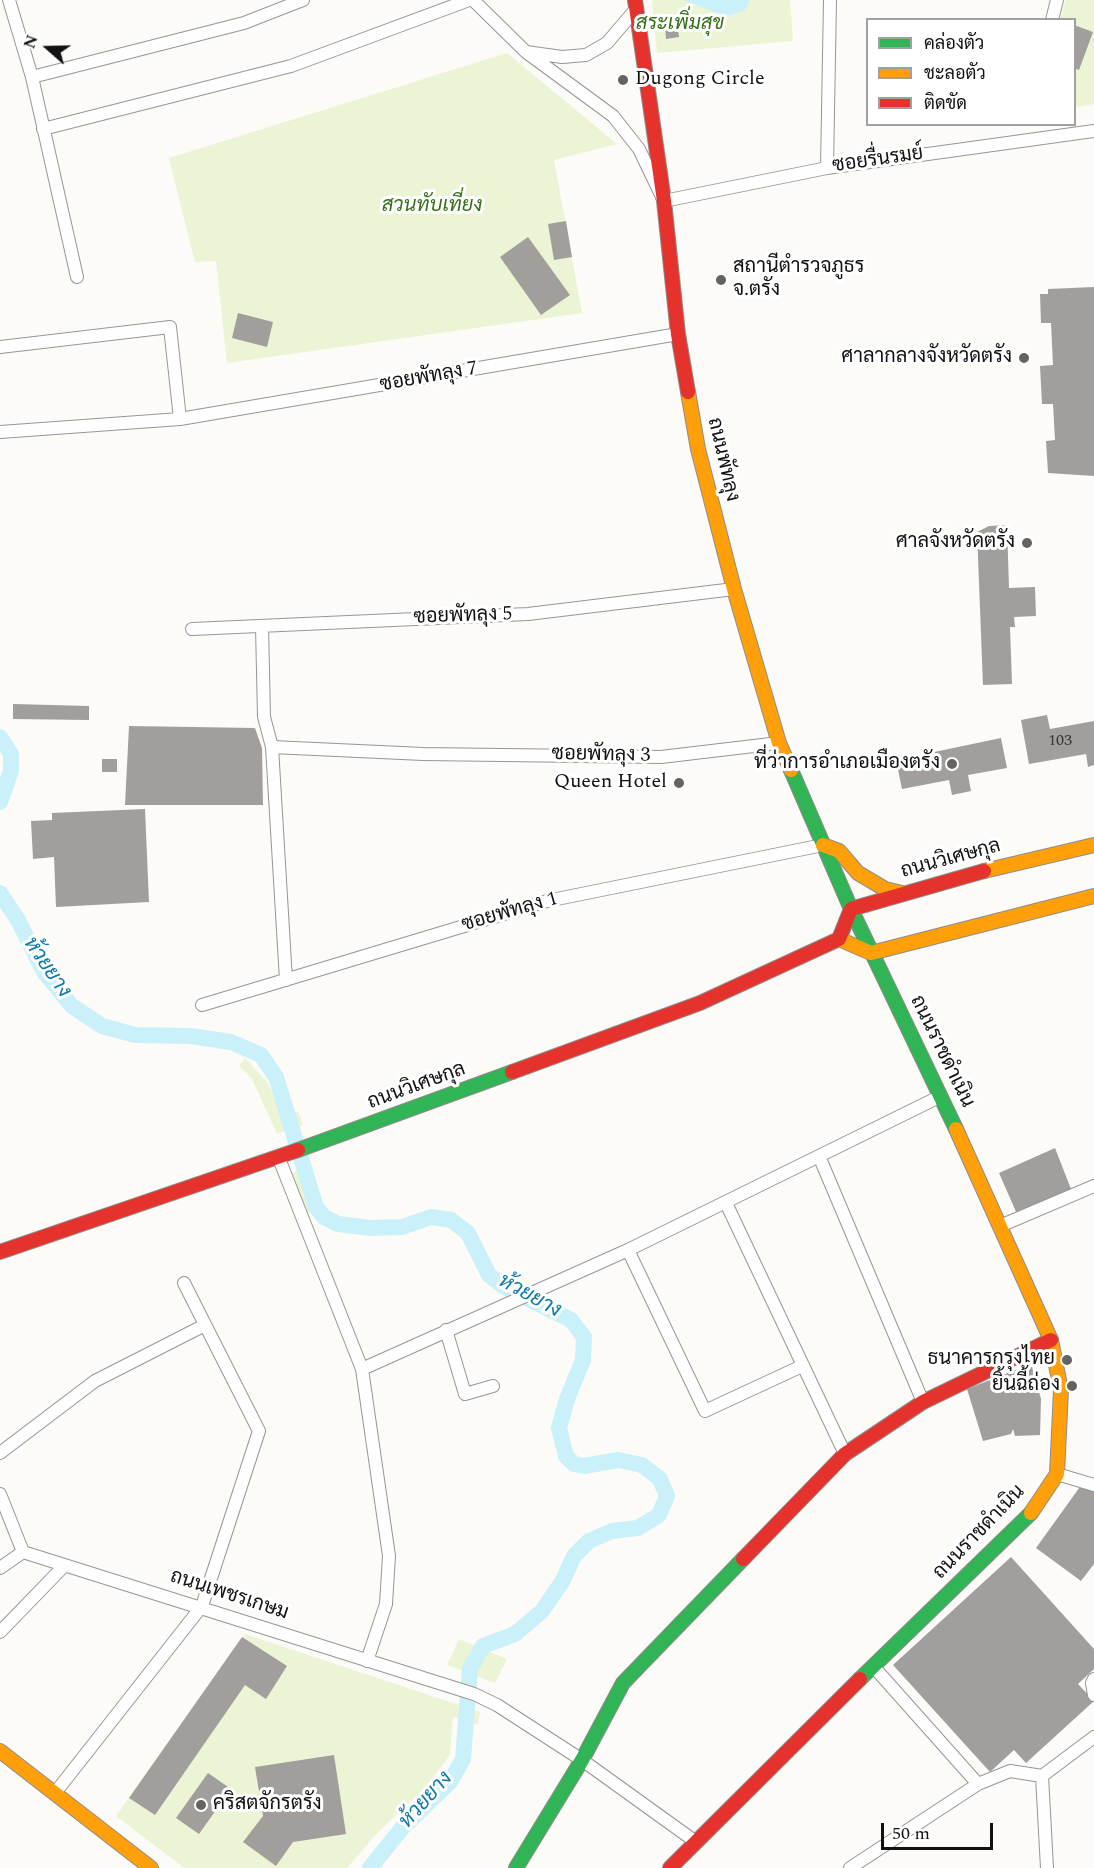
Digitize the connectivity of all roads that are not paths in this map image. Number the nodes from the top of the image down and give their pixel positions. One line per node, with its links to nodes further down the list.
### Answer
1 (9, 0): 10 (street)
2 (303, 0): 10 (street)
3 (471, 0): 6 (street); 9 (street)
4 (830, 0): 15 (street)
5 (1057, 0): 8 (street)
6 (445, 4): 12 (street)
7 (636, 5): 9 (street); 16 (main road, ถนนพัทลุง)
8 (1052, 18)
9 (526, 52): 16 (street)
10 (32, 77): 12 (street)
11 (1041, 126): 14 (street)
12 (43, 129): 17 (street)
13 (1094, 131): 14 (street, ซอยรื่นรมย์)
14 (1040, 138): 15 (street, ซอยรื่นรมย์)
15 (827, 168): 16 (street, ซอยรื่นรมย์)
16 (664, 201): 18 (main road, ถนนพัทลุง)
17 (77, 277)
18 (678, 334): 20 (street, ซอยพัทลุง 7); 22 (main road, ถนนพัทลุง)
19 (0, 347): 20 (street)
20 (180, 419): 21 (street, ซอยพัทลุง 7)
21 (0, 432)
22 (734, 589): 23 (street, ซอยพัทลุง 5); 25 (main road, ถนนพัทลุง)
23 (262, 626): 24 (street, ซอยพัทลุง 5); 26 (street)
24 (192, 629)
25 (779, 743): 26 (street, ซอยพัทลุง 3); 27 (main road, ถนนพัทลุง)
26 (272, 747): 34 (street)
27 (823, 845): 29 (main road); 31 (main road, ถนนพัทลุง); 34 (street, ซอยพัทลุง 1)
28 (1094, 845): 29 (main road, ถนนวิเศษกุล)
29 (902, 893): 31 (main road, ถนนวิเศษกุล)
30 (1094, 896): 33 (main road)
31 (851, 909): 32 (main road); 33 (main road, ถนนราชดำเนิน)
32 (839, 939): 33 (main road); 37 (main road, ถนนวิเศษกุล)
33 (871, 953): 36 (main road, ถนนราชดำเนิน)
34 (286, 980): 35 (street, ซอยพัทลุง 1)
35 (202, 1005)
36 (941, 1096): 38 (street); 41 (main road, ถนนราชดำเนิน)
37 (278, 1156): 43 (main road, ถนนวิเศษกุล); 49 (street)
38 (819, 1156): 40 (street); 51 (street)
39 (1094, 1186): 41 (street)
40 (726, 1203): 42 (street); 48 (street)
41 (1000, 1226): 47 (main road, ถนนราชดำเนิน)
42 (628, 1250): 46 (street); 48 (street)
43 (0, 1252)
44 (184, 1283): 45 (street)
45 (205, 1325): 52 (street); 60 (street)
46 (446, 1330): 49 (street); 50 (street)
47 (1051, 1340): 51 (main road); 54 (main road, ถนนราชดำเนิน)
48 (802, 1366): 53 (street)
49 (362, 1370): 62 (street)
50 (492, 1386)
51 (923, 1402): 53 (main road)
52 (0, 1453)
53 (845, 1454): 68 (main road)
54 (1057, 1474): 55 (street); 63 (main road, ถนนราชดำเนิน)
55 (1094, 1485)
56 (0, 1494): 57 (street)
57 (23, 1552): 58 (street, ถนนเพชรเกษม); 59 (street)
58 (64, 1566): 60 (street, ถนนเพชรเกษม); 61 (street)
59 (0, 1568)
60 (202, 1606): 62 (street, ถนนเพชรเกษม); 71 (street)
61 (0, 1632)
62 (367, 1661): 68 (street, ถนนเพชรเกษม)
63 (873, 1666): 70 (street); 72 (main road, ถนนราชดำเนิน)
64 (1094, 1679): 65 (street)
65 (1094, 1695)
66 (1094, 1737): 69 (street)
67 (0, 1750): 71 (main road)
68 (582, 1760): 72 (street, ถนนเพชรเกษม); 74 (main road)
69 (1042, 1776): 70 (street); 77 (street)
70 (978, 1784): 76 (street)
71 (55, 1792): 73 (main road)
72 (696, 1842): 75 (main road, ถนนราชดำเนิน)
73 (151, 1868)
74 (516, 1868)
75 (670, 1868)
76 (850, 1868)
77 (1047, 1868)

